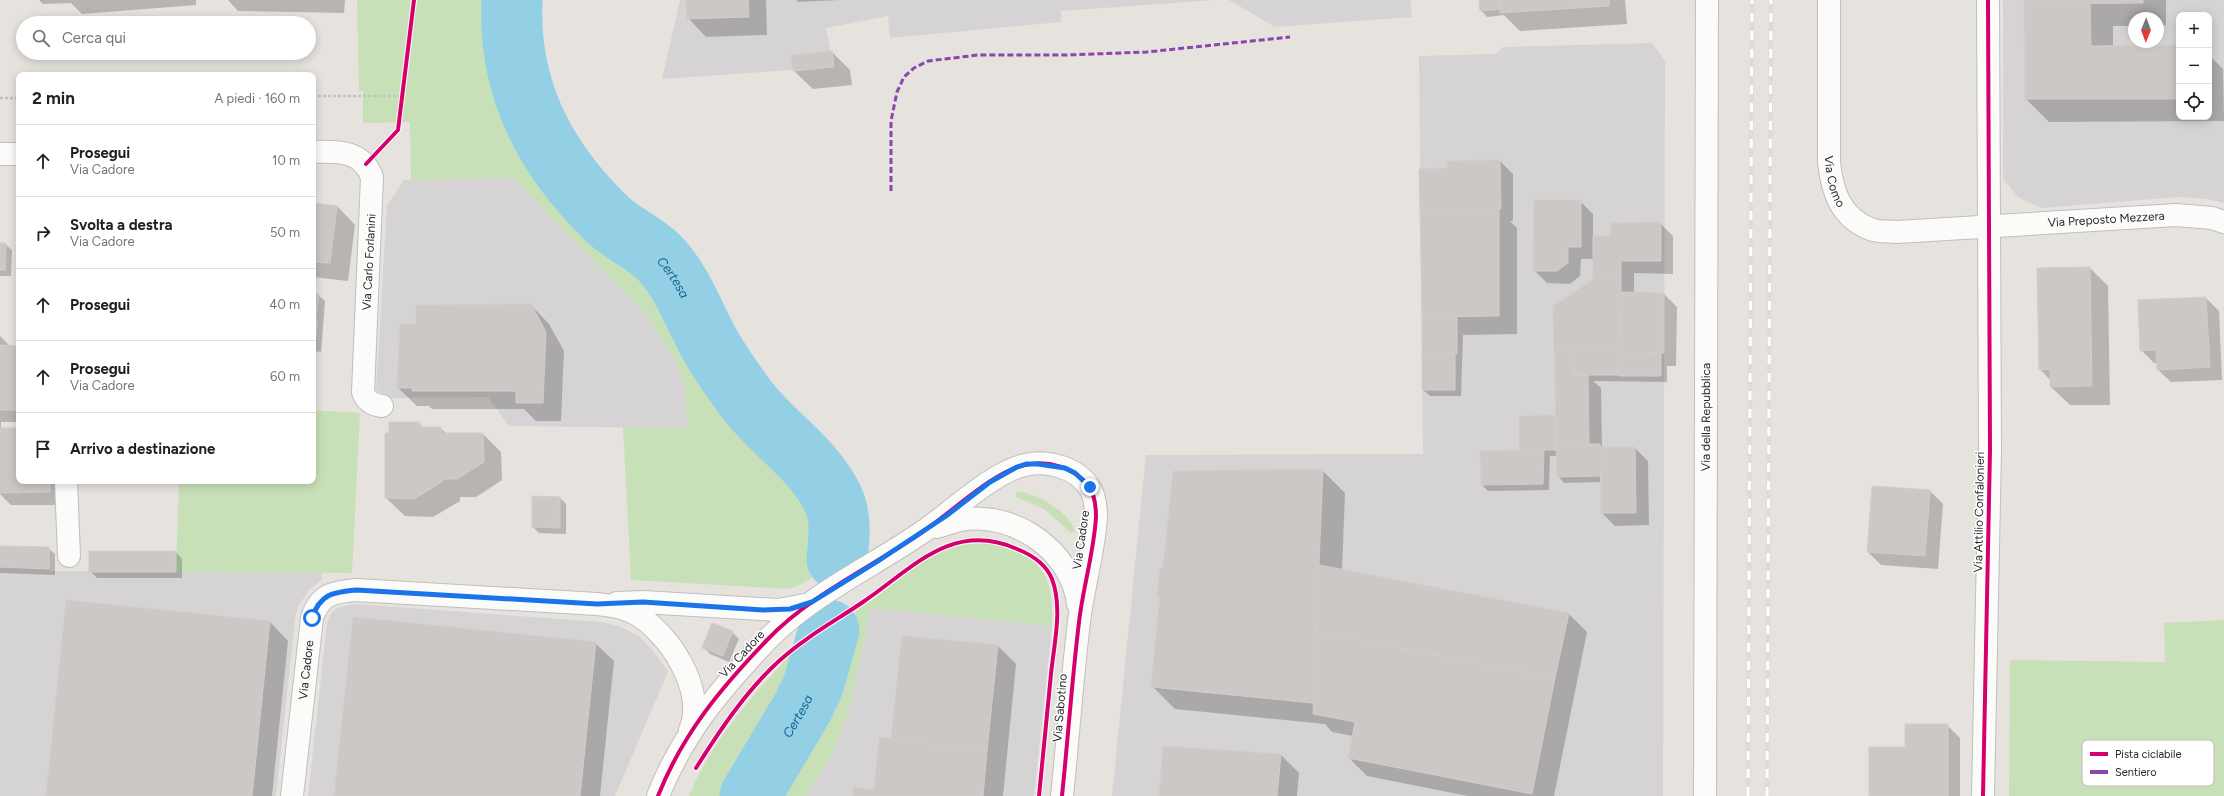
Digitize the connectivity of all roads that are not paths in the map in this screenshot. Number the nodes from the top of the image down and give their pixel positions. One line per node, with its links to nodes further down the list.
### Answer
1 (1707, 0): 20 (street, Via della Repubblica)
2 (1829, 0): 8 (street, Via Como)
3 (1988, 0): 8 (street, Via Attilio Confalonieri)
4 (316, 152): 9 (street, Via Carlo Forlanini)
5 (0, 154): 6 (street)
6 (16, 154)
7 (2224, 222): 8 (street, Via Preposto Mezzera)
8 (1988, 228): 21 (street, Via Attilio Confalonieri)
9 (382, 406)
10 (66, 484): 12 (street)
11 (920, 533): 14 (street, Via Cadore); 15 (street, Via Cadore); 15 (street, Via Cadore)
12 (69, 556)
13 (597, 604): 14 (street); 16 (street, Via Cadore); 17 (street, Via Cadore)
14 (790, 613): 16 (street, Via Cadore)
15 (1079, 621): 19 (street, Via Sabotino)
16 (686, 737): 18 (street, Via Cadore)
17 (292, 796)
18 (658, 796)
19 (1062, 796)
20 (1705, 796)
21 (1983, 796)

